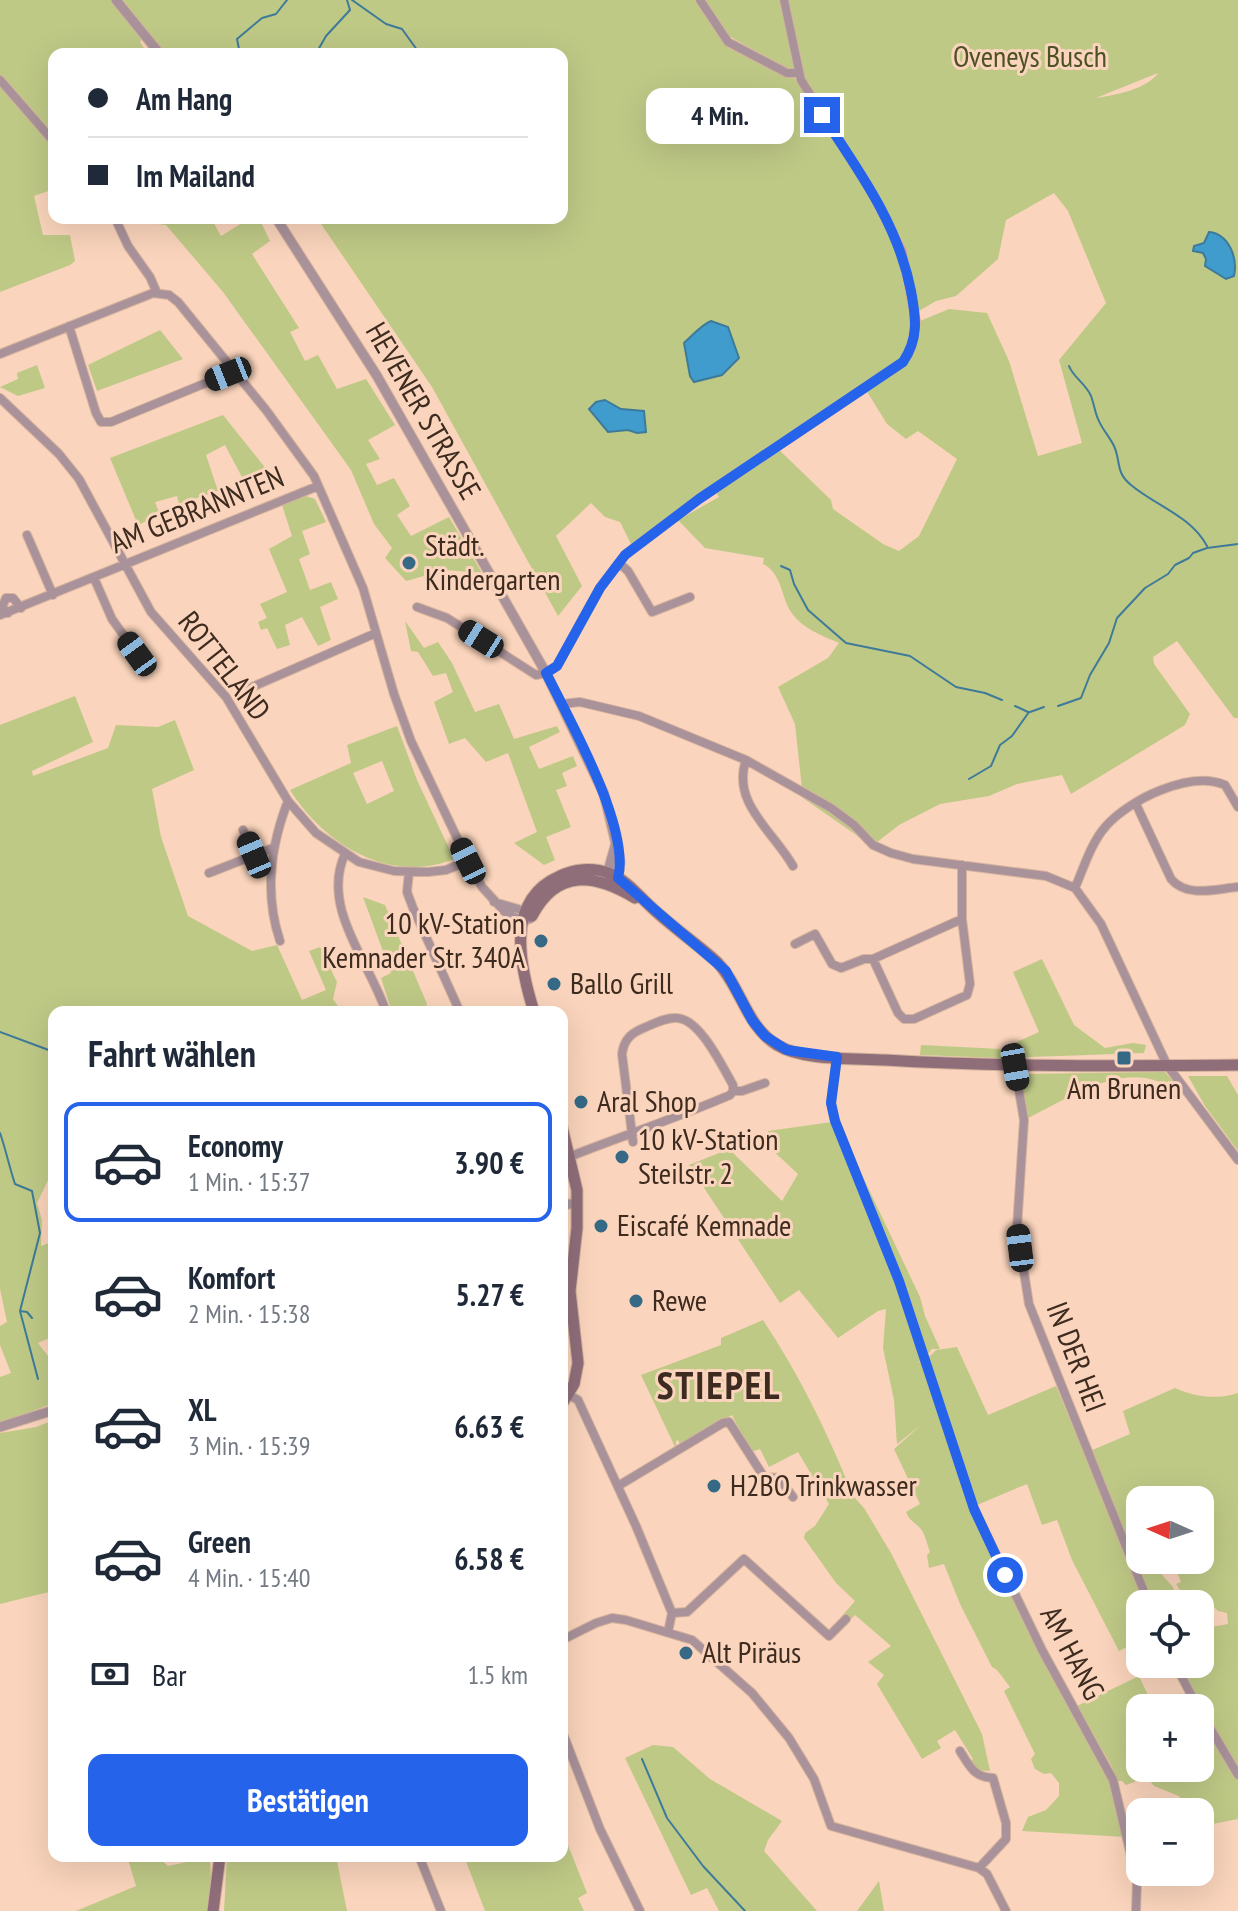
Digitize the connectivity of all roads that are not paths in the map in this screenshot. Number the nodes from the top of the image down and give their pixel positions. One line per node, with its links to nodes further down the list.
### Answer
1 (116, 0): 4 (street)
2 (700, 0): 5 (street)
3 (784, 0): 5 (street)
4 (155, 48)
5 (799, 73): 17 (street)
6 (0, 80): 7 (street)
7 (48, 135)
8 (118, 224): 10 (street)
9 (280, 224): 29 (street, HEVENER STRASSE)
10 (157, 293): 11 (street); 13 (street)
11 (69, 326): 12 (street); 13 (street)
12 (0, 354)
13 (235, 371): 15 (street)
14 (0, 398): 18 (street, ROTTELAND)
15 (318, 486): 18 (street, AM GEBRANNTEN); 25 (street)
16 (27, 535): 20 (street)
17 (619, 563): 21 (street); 29 (street)
18 (123, 566): 19 (street, AM GEBRANNTEN); 33 (street, ROTTELAND)
19 (94, 578): 20 (street, AM GEBRANNTEN); 26 (street, AM GEBRANNTEN)
20 (53, 595): 23 (street, AM GEBRANNTEN)
21 (690, 597)
22 (417, 607): 29 (street)
23 (21, 608): 24 (street, AM GEBRANNTEN); 24 (street, AM GEBRANNTEN)
24 (4, 614)
25 (376, 633): 28 (street); 41 (street)
26 (137, 654)
27 (277, 662): 28 (street)
28 (282, 673): 30 (street)
29 (546, 673): 31 (street, HEVENER STRASSE)
30 (243, 691)
31 (562, 704): 32 (street); 47 (street, HEVENER STRASSE)
32 (746, 760): 42 (street); 43 (street)
33 (288, 801): 37 (street); 38 (street, ROTTELAND)
34 (1136, 804): 35 (street); 48 (street); 49 (street)
35 (1238, 807)
36 (243, 830): 39 (street)
37 (273, 848): 39 (street); 52 (street)
38 (345, 854): 45 (street, ROTTELAND); 55 (street)
39 (254, 855): 44 (street)
40 (216, 857): 44 (street)
41 (468, 861): 45 (street, ROTTELAND); 50 (street)
42 (962, 865): 49 (street); 51 (street)
43 (793, 866)
44 (221, 869): 46 (street)
45 (409, 872): 56 (street)
46 (209, 873)
47 (611, 878): 50 (main road); 58 (main road)
48 (1238, 887)
49 (1075, 888): 59 (street)
50 (526, 917): 57 (main road)
51 (962, 919): 54 (street); 54 (street)
52 (280, 941)
53 (795, 944): 54 (street)
54 (873, 959)
55 (384, 1006)
56 (458, 1006)
57 (533, 1006)
58 (837, 1057): 61 (main road); 93 (street, AM HANG)
59 (1167, 1065): 60 (main road); 61 (main road); 67 (street)
60 (1238, 1065)
61 (1015, 1067): 77 (street, IN DER HEI)
62 (765, 1083): 63 (street)
63 (733, 1091): 64 (street); 64 (street)
64 (632, 1137): 66 (street)
65 (568, 1153): 66 (main road)
66 (569, 1157): 68 (main road)
67 (1238, 1160)
68 (570, 1204): 69 (main road)
69 (568, 1268)
70 (568, 1306): 71 (main road)
71 (568, 1387)
72 (568, 1397): 75 (street)
73 (48, 1412): 74 (street)
74 (0, 1427)
75 (618, 1486): 76 (street); 78 (street)
76 (793, 1497)
77 (1143, 1590)
78 (672, 1613): 79 (street); 80 (street)
79 (846, 1619)
80 (668, 1632): 81 (street); 88 (street)
81 (568, 1637)
82 (1214, 1735): 85 (street)
83 (568, 1746): 91 (street)
84 (960, 1751): 88 (street)
85 (1238, 1775)
86 (219, 1862): 89 (main road)
87 (421, 1862): 90 (street)
88 (979, 1868): 92 (street)
89 (213, 1911)
90 (441, 1911)
91 (640, 1911)
92 (1006, 1911)
93 (1136, 1911)

